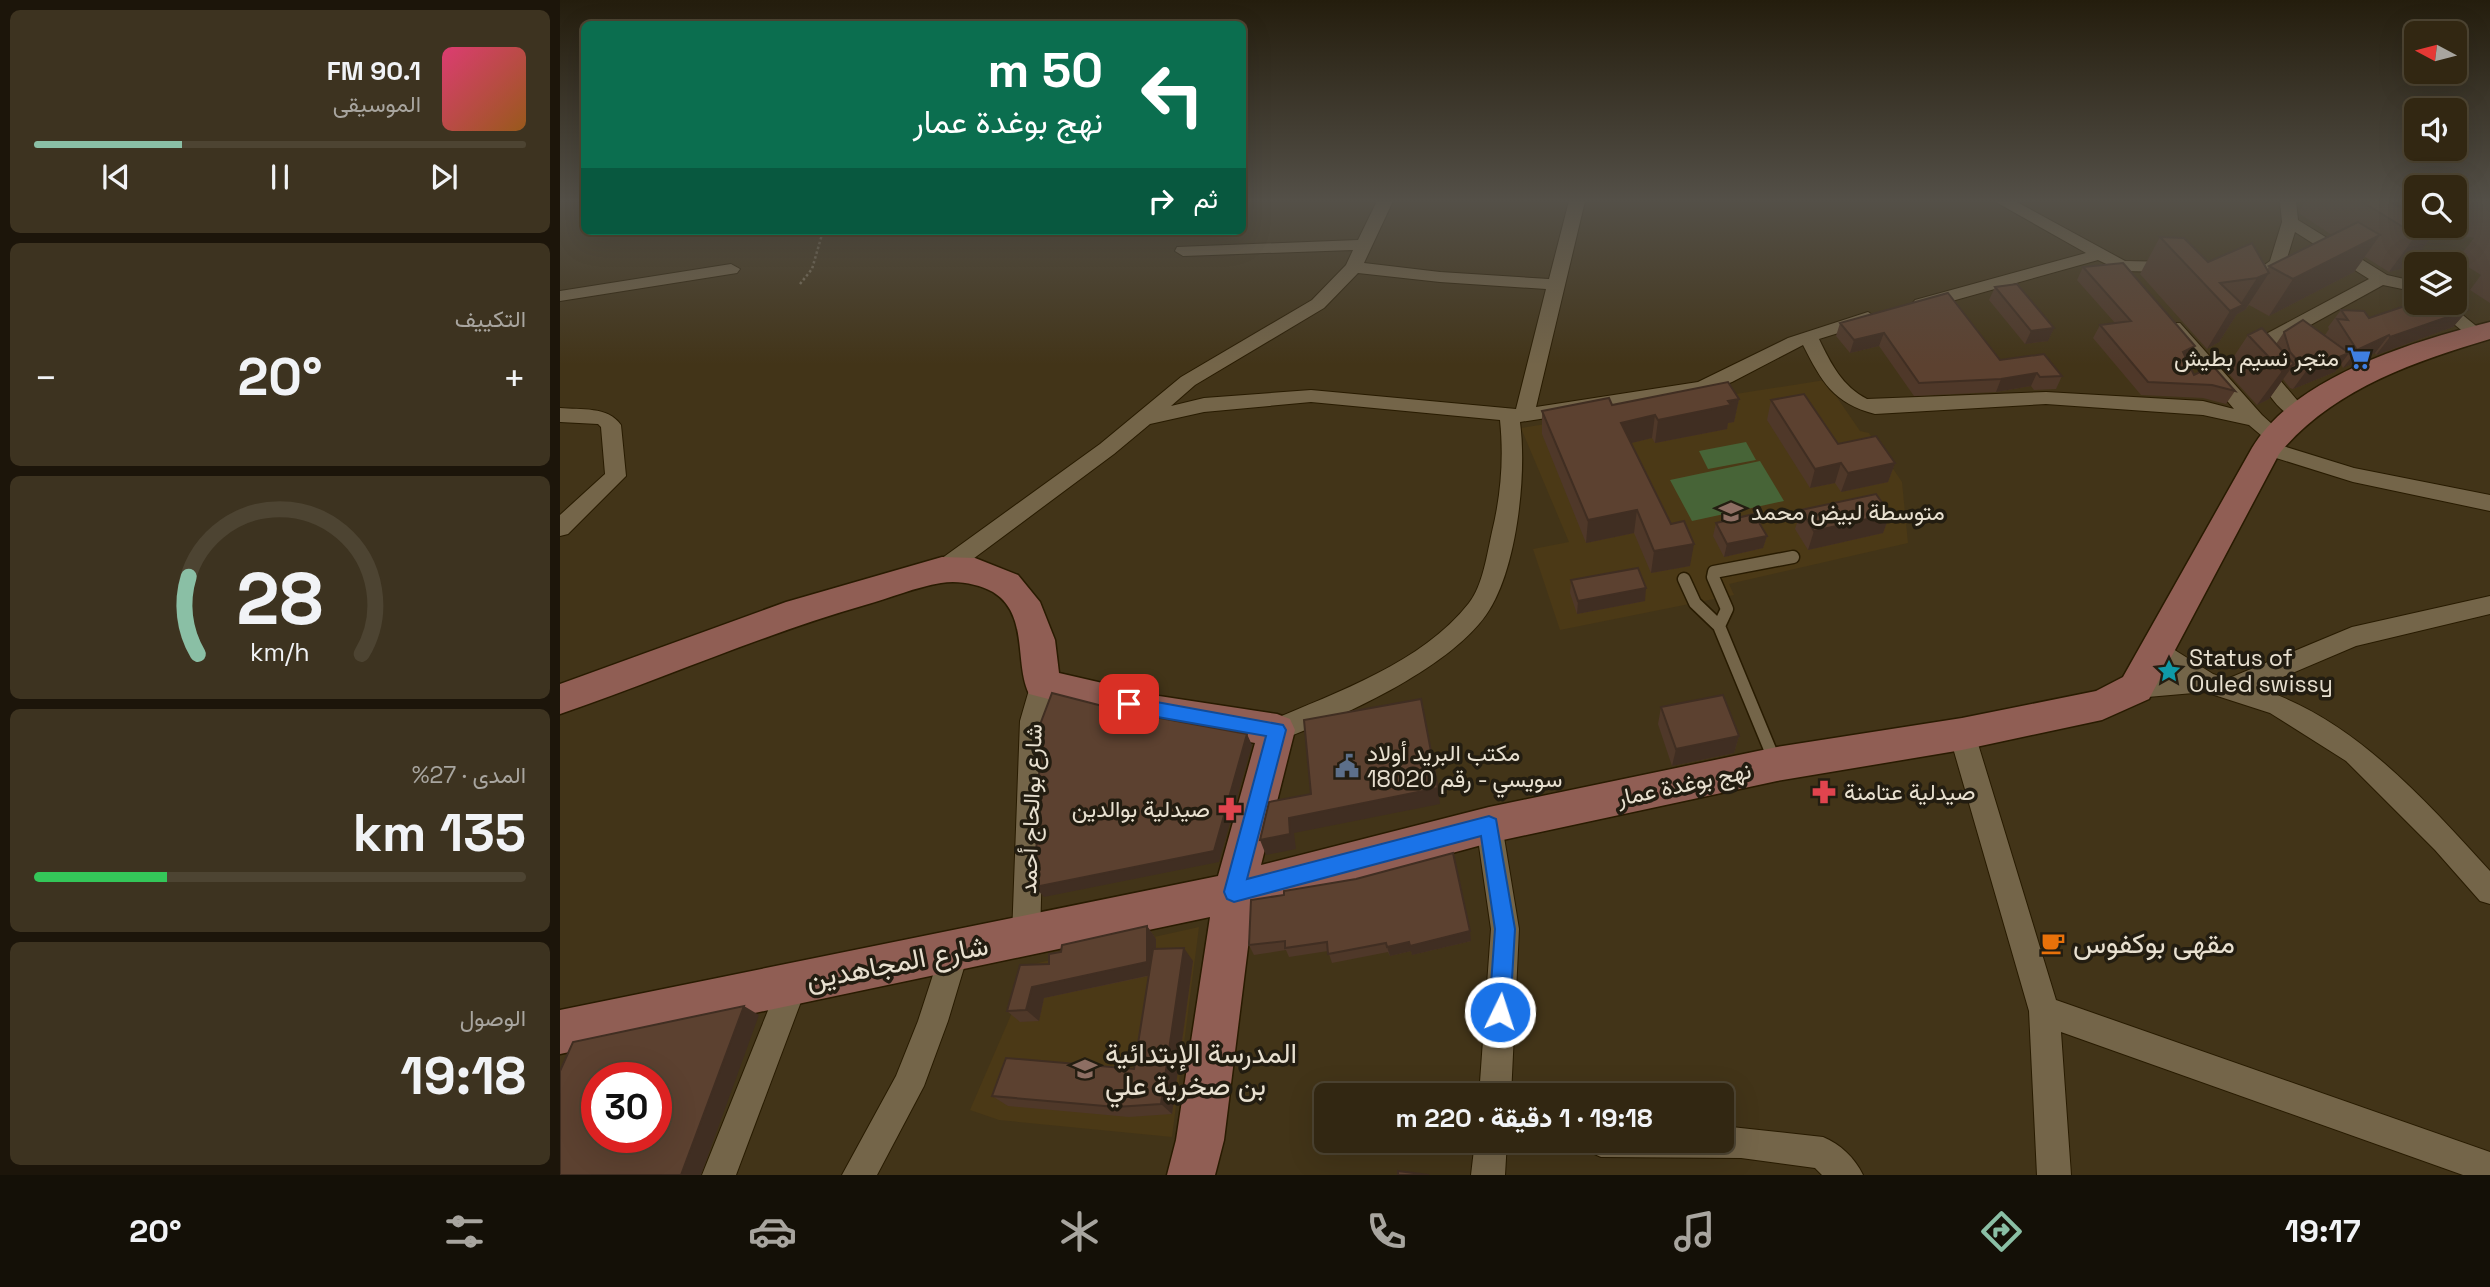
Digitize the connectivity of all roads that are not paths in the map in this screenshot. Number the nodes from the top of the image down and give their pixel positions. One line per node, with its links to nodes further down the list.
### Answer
1 (1360, 256): 8 (street)
2 (1565, 256): 14 (street)
3 (2093, 256): 17 (street)
4 (2103, 256): 7 (street)
5 (2280, 256): 11 (street)
6 (2344, 256): 12 (street)
7 (2121, 266): 10 (street); 15 (street)
8 (1354, 267): 14 (street); 27 (street)
9 (731, 269): 16 (street)
10 (2190, 269)
11 (2241, 271)
12 (2381, 279): 13 (street); 24 (street)
13 (2404, 284)
14 (1558, 285): 26 (street)
15 (2139, 287)
16 (560, 296)
17 (1904, 308)
18 (1880, 314): 23 (street)
19 (2458, 315): 22 (street)
20 (2467, 315): 22 (street)
21 (2166, 317): 28 (street)
22 (2486, 331): 24 (main road)
23 (1808, 337): 26 (street); 28 (street)
24 (2298, 413): 28 (main road)
25 (560, 415): 30 (street)
26 (1517, 416): 27 (street); 41 (street)
27 (1145, 418): 32 (street)
28 (2266, 435): 29 (street); 36 (main road)
29 (2490, 503)
30 (560, 528)
31 (1793, 557): 35 (lane)
32 (942, 570): 37 (main road); 40 (main road)
33 (1684, 579): 35 (lane)
34 (2490, 605): 38 (street)
35 (1719, 625): 43 (lane)
36 (2157, 649): 38 (street); 39 (main road)
37 (1042, 683): 41 (main road); 47 (street, شارع بوالحاج أحمد)
38 (2216, 686): 39 (street); 45 (street)
39 (2136, 688): 42 (main road, نهج بوغدة عمار)
40 (560, 699)
41 (1277, 730): 46 (main road)
42 (1962, 734): 43 (main road, نهج بوغدة عمار); 50 (street)
43 (1777, 764): 44 (main road, نهج بوغدة عمار)
44 (1489, 825): 46 (main road, نهج بوغدة عمار); 52 (street)
45 (2490, 891)
46 (1234, 892): 47 (main road, شارع المجاهدين); 58 (main road)
47 (1026, 936): 48 (main road, شارع المجاهدين)
48 (954, 951): 49 (main road, شارع المجاهدين); 57 (street)
49 (793, 983): 51 (main road, شارع المجاهدين); 56 (street)
50 (2044, 1011): 55 (street); 61 (street)
51 (560, 1031)
52 (1496, 1083)
53 (1734, 1142): 60 (street)
54 (1490, 1153): 59 (street)
55 (2490, 1168)
56 (719, 1175)
57 (859, 1175)
58 (1191, 1175)
59 (1488, 1175)
60 (1846, 1175)
61 (2054, 1175)

